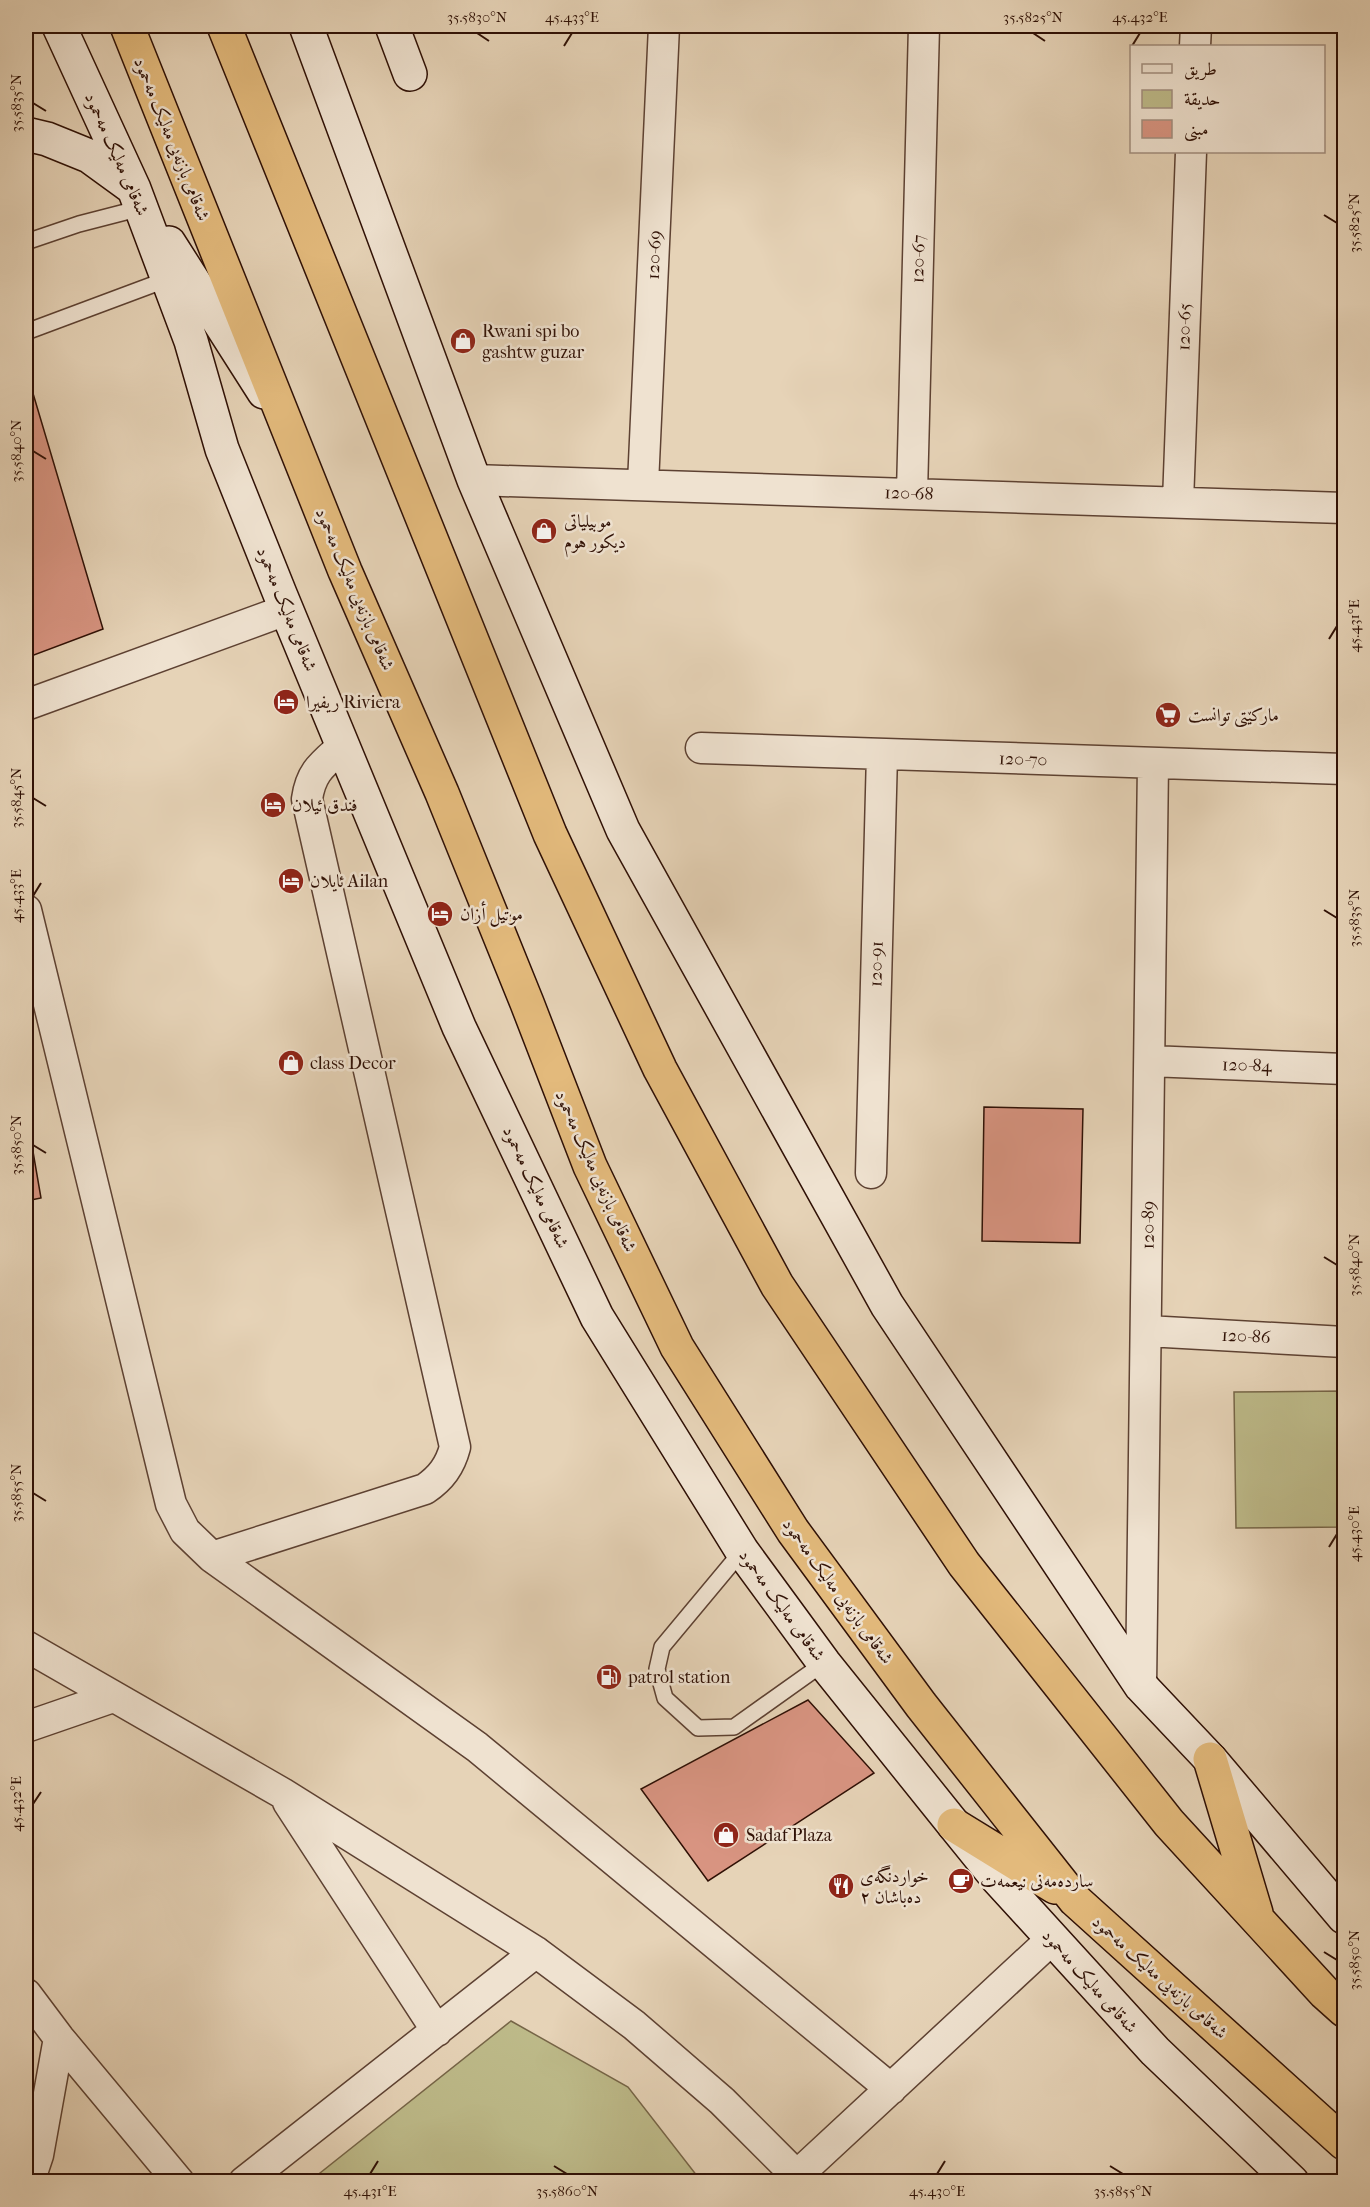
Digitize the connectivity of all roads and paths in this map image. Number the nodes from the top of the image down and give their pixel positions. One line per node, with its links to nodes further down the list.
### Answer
1 (59, 26): 13 (main road, شەقامی مەلیک مەحمود)
2 (127, 26): 17 (highway, شەقامی بازنەیی مەلیک مەحمود)
3 (224, 26): 48 (highway)
4 (306, 26): 18 (main road)
5 (392, 26): 10 (main road)
6 (664, 26): 19 (street, 120-69)
7 (924, 26): 20 (street, 120-67)
8 (1196, 26): 9 (street)
9 (1195, 45)
10 (410, 74)
11 (26, 134): 13 (main road)
12 (1191, 153): 21 (street, 120-65)
13 (138, 198): 14 (lane); 15 (main road, شەقامی مەلیک مەحمود); 17 (main road)
14 (26, 243)
15 (168, 279): 16 (lane); 23 (main road, شەقامی مەلیک مەحمود)
16 (26, 333)
17 (288, 428): 46 (highway, شەقامی بازنەیی مەلیک مەحمود)
18 (474, 480): 19 (street, 120-68); 40 (main road)
19 (643, 484): 20 (street, 120-68)
20 (912, 493): 21 (street, 120-68)
21 (1178, 502): 22 (street, 120-68)
22 (1344, 507)
23 (286, 610): 24 (street); 25 (main road, شەقامی مەلیک مەحمود)
24 (26, 705)
25 (343, 746): 36 (main road, شەقامی مەلیک مەحمود); 37 (street)
26 (701, 748): 27 (street, 120-70)
27 (882, 754): 28 (street, 120-70); 33 (street, 120-91)
28 (1153, 763): 29 (street, 120-70); 31 (street, 120-89)
29 (1344, 769)
30 (26, 909): 37 (street)
31 (1149, 1061): 32 (street, 120-84); 34 (street, 120-89)
32 (1344, 1069)
33 (871, 1173)
34 (1146, 1330): 35 (street, 120-86); 40 (street, 120-89)
35 (1344, 1342)
36 (742, 1551): 39 (main road, شەقامی مەلیک مەحمود); 39 (lane)
37 (212, 1557): 55 (street)
38 (26, 1646): 41 (street)
39 (824, 1663): 45 (main road, شەقامی مەلیک مەحمود)
40 (1141, 1686): 43 (main road)
41 (113, 1697): 42 (street); 44 (street)
42 (26, 1727)
43 (1210, 1759): 47 (main road); 48 (highway)
44 (282, 1793): 50 (street); 53 (street)
45 (954, 1825): 46 (highway); 49 (main road, شەقامی مەلیک مەحمود)
46 (1075, 1900): 56 (highway, شەقامی بازنەیی مەلیک مەحمود)
47 (1344, 1917)
48 (1259, 1920): 52 (highway)
49 (1052, 1939): 55 (street); 61 (main road, شەقامی مەلیک مەحمود)
50 (536, 1952): 53 (street); 57 (street)
51 (26, 1994): 54 (street)
52 (1344, 2010)
53 (436, 2031): 60 (street)
54 (59, 2038): 58 (street); 59 (street)
55 (891, 2089): 57 (street)
56 (1344, 2143)
57 (794, 2179)
58 (28, 2181)
59 (179, 2181)
60 (244, 2181)
61 (1292, 2181)

